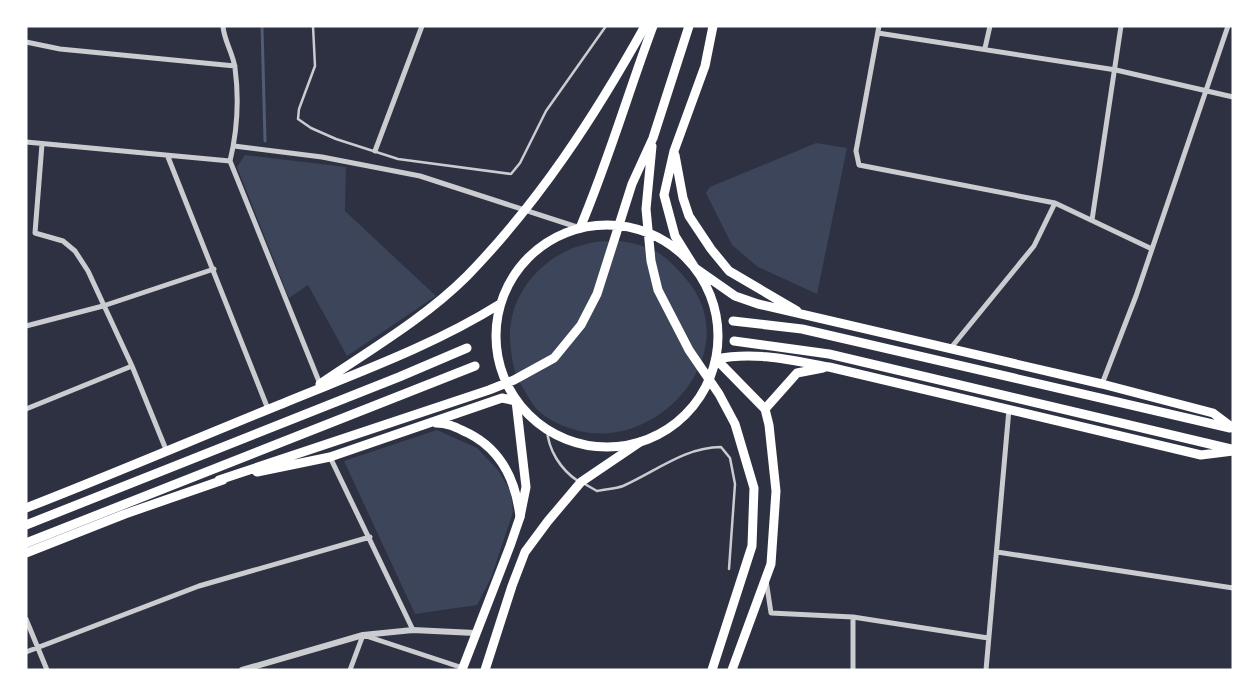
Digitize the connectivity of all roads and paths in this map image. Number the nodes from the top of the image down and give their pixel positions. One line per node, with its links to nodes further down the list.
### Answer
1 (223, 26): 16 (street)
2 (313, 26): 25 (lane)
3 (422, 26): 25 (street)
4 (606, 26): 25 (lane)
5 (645, 26): 29 (main road)
6 (653, 26): 31 (main road)
7 (689, 26): 20 (main road)
8 (713, 26): 24 (main road)
9 (880, 26): 13 (street)
10 (990, 26): 15 (street)
11 (1121, 26): 17 (street)
12 (1228, 26): 18 (street)
13 (878, 33): 15 (street); 28 (street)
14 (26, 42): 16 (street)
15 (986, 48): 17 (street)
16 (235, 66): 23 (street)
17 (1116, 70): 18 (street); 30 (street)
18 (1206, 90): 19 (street); 34 (street)
19 (1233, 97)
20 (652, 138): 64 (main road); 89 (main road)
21 (26, 142): 22 (street)
22 (42, 144): 26 (street); 33 (street)
23 (234, 146): 27 (street); 29 (street)
24 (674, 150): 35 (main road); 39 (main road)
25 (375, 151)
26 (168, 157): 27 (street); 36 (street)
27 (230, 162): 49 (street)
28 (1055, 203): 30 (street); 44 (street)
29 (525, 210): 31 (street); 49 (main road)
30 (1092, 220): 34 (street)
31 (580, 228): 35 (main road); 37 (main road)
32 (26, 233): 33 (street)
33 (34, 234): 38 (street)
34 (1152, 249): 50 (street)
35 (695, 268): 39 (main road); 45 (main road)
36 (214, 269): 38 (street); 54 (street)
37 (500, 304): 51 (main road); 52 (main road)
38 (103, 306): 41 (street); 46 (street)
39 (804, 315): 44 (main road)
40 (733, 321): 58 (main road)
41 (26, 326)
42 (734, 341): 61 (main road)
43 (467, 348): 68 (main road)
44 (950, 349): 50 (main road)
45 (716, 359): 48 (main road); 55 (main road); 60 (main road)
46 (132, 366): 53 (street); 62 (street)
47 (475, 366): 70 (main road)
48 (829, 367): 55 (main road); 56 (main road)
49 (320, 384): 51 (main road)
50 (1102, 384): 58 (main road)
51 (304, 395): 54 (main road)
52 (516, 401): 57 (main road); 59 (main road); 67 (main road)
53 (26, 409)
54 (268, 409): 62 (main road)
55 (764, 409): 74 (main road)
56 (1009, 409): 61 (main road); 71 (street)
57 (428, 423): 63 (main road); 67 (main road)
58 (1233, 428)
59 (547, 429): 60 (main road); 65 (lane)
60 (640, 442): 65 (main road)
61 (1233, 450)
62 (167, 453): 66 (main road)
63 (330, 457): 64 (main road); 69 (street)
64 (219, 480): 72 (main road)
65 (581, 482): 73 (lane); 88 (main road)
66 (26, 508)
67 (520, 517): 79 (main road)
68 (26, 525)
69 (370, 538): 78 (street); 82 (street)
70 (26, 543)
71 (997, 552): 75 (street); 81 (street)
72 (26, 553)
73 (729, 569)
74 (766, 577): 76 (street); 90 (main road)
75 (1233, 588)
76 (853, 617): 81 (street); 91 (street)
77 (26, 620): 82 (street)
78 (413, 630): 79 (street); 80 (street)
79 (475, 633): 84 (main road)
80 (363, 635): 84 (street); 86 (street); 87 (street)
81 (988, 638): 92 (street)
82 (38, 648): 83 (street); 85 (street)
83 (26, 652)
84 (463, 669)
85 (47, 670)
86 (242, 670)
87 (350, 670)
88 (486, 670)
89 (712, 670)
90 (732, 670)
91 (853, 670)
92 (986, 670)

